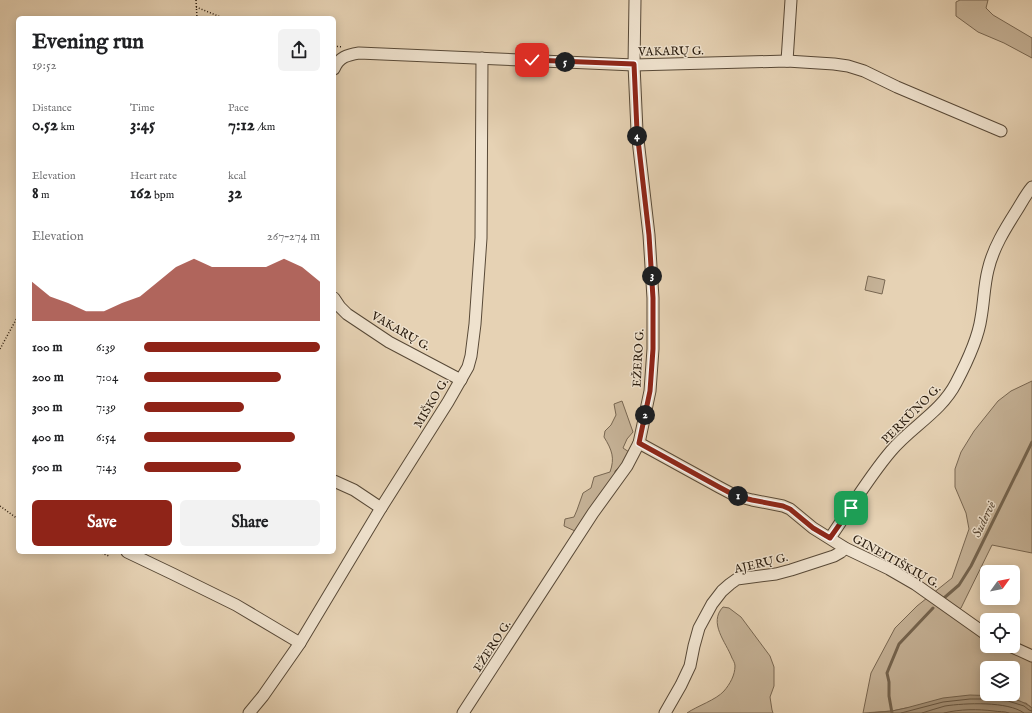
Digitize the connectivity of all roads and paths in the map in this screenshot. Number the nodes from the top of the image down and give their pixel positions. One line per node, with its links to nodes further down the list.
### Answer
1 (196, 0): 4 (path)
2 (635, 0): 9 (street, EŽERO G.)
3 (791, 0): 8 (street)
4 (196, 7): 5 (path); 6 (path)
5 (197, 16)
6 (218, 16)
7 (482, 58): 9 (street, VAKARŲ G.); 10 (street, VAKARŲ G.); 16 (street, MIŠKO G.)
8 (787, 60): 9 (street, VAKARŲ G.); 11 (street, VAKARŲ G.)
9 (634, 64): 17 (street, EŽERO G.)
10 (336, 65)
11 (1001, 131)
12 (1032, 187): 22 (street, PERKŪNO G.)
13 (336, 301): 16 (street, VAKARŲ G.)
14 (16, 320): 15 (path)
15 (0, 349)
16 (461, 380): 20 (street, MIŠKO G.)
17 (639, 443): 22 (street, GINEITIŠKIŲ G.); 32 (street, EŽERO G.)
18 (336, 482): 20 (street)
19 (0, 506): 21 (path)
20 (381, 508): 28 (street, MIŠKO G.)
21 (16, 518)
22 (830, 538): 23 (street, GINEITIŠKIŲ G.)
23 (845, 548): 27 (street, GINEITIŠKIŲ G.); 33 (street, AJERŲ G.)
24 (104, 554): 26 (path)
25 (131, 554): 28 (street)
26 (110, 556)
27 (980, 630)
28 (300, 643): 31 (street, MIŠKO G.)
29 (1020, 650): 30 (street)
30 (1032, 655)
31 (249, 713)
32 (463, 713)
33 (665, 713)

